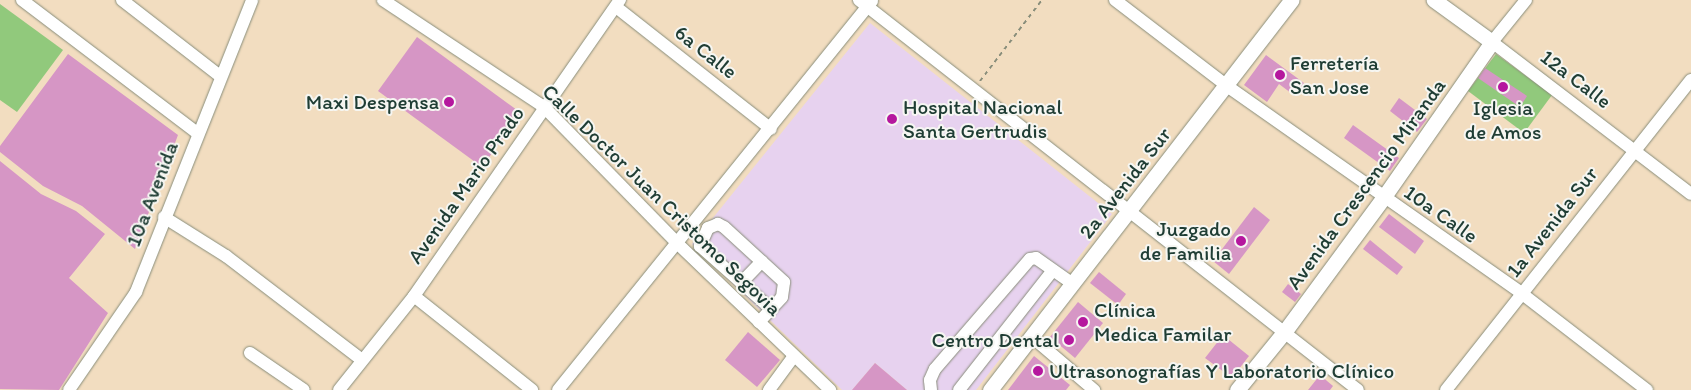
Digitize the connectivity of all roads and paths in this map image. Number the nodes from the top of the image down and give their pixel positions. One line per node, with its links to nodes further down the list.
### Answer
1 (22, 0): 20 (street)
2 (122, 0): 14 (street)
3 (238, 0): 12 (street)
4 (383, 0): 18 (street, Calle Doctor Juan Cristomo Segovia)
5 (1042, 0): 17 (path)
6 (1115, 0): 16 (street, 10a Calle)
7 (1291, 0): 16 (main road, 2a Avenida Sur)
8 (1434, 0): 13 (main road, 12a Calle)
9 (1526, 0): 13 (street, Avenida Crescencio Miranda)
10 (866, 2): 17 (street); 19 (street)
11 (618, 3): 18 (street, Avenida Mario Prado); 19 (street, 6a Calle)
12 (250, 4): 14 (street, 10a Avenida)
13 (1492, 42): 21 (street, 12a Calle); 23 (main road, Avenida Crescencio Miranda)
14 (220, 76): 20 (street, 10a Avenida)
15 (1691, 80): 21 (street, 1a Avenida Sur)
16 (1227, 86): 23 (street, 10a Calle); 24 (main road, 2a Avenida Sur)
17 (974, 89): 24 (street)
18 (544, 107): 26 (street, Calle Doctor Juan Cristomo Segovia); 32 (street, Avenida Mario Prado)
19 (771, 129): 26 (street)
20 (196, 133): 25 (street, 10a Avenida)
21 (1634, 150): 22 (street, 12a Calle); 31 (street, 1a Avenida Sur)
22 (1691, 194)
23 (1384, 198): 31 (street, 10a Calle); 35 (main road, Avenida Crescencio Miranda)
24 (1129, 212): 30 (main road, 2a Avenida Sur); 35 (street)
25 (164, 217): 39 (street); 40 (street, 10a Avenida)
26 (678, 244): 34 (street, Calle Doctor Juan Cristomo Segovia); 44 (street)
27 (762, 261): 29 (street); 29 (street); 33 (street)
28 (1053, 270): 30 (street); 47 (street); 48 (street)
29 (741, 283): 33 (street)
30 (1073, 284): 36 (main road, 2a Avenida Sur)
31 (1521, 294): 53 (street, 1a Avenida Sur); 54 (street, 10a Calle)
32 (414, 296): 39 (street, Avenida Mario Prado); 43 (street)
33 (771, 309): 34 (street)
34 (759, 322): 38 (street, Calle Doctor Juan Cristomo Segovia)
35 (1285, 331): 51 (main road, Avenida Crescencio Miranda); 52 (street)
36 (1032, 337): 49 (main road, 2a Avenida Sur); 50 (street)
37 (250, 353): 41 (street)
38 (794, 356): 45 (street); 46 (street, Calle Doctor Juan Cristomo Segovia)
39 (362, 360): 42 (street, Avenida Mario Prado)
40 (69, 390)
41 (304, 390)
42 (339, 390)
43 (532, 390)
44 (558, 390)
45 (769, 390)
46 (830, 390)
47 (931, 390)
48 (959, 390)
49 (990, 390)
50 (1094, 390)
51 (1237, 390)
52 (1358, 390)
53 (1446, 390)
54 (1647, 390)

